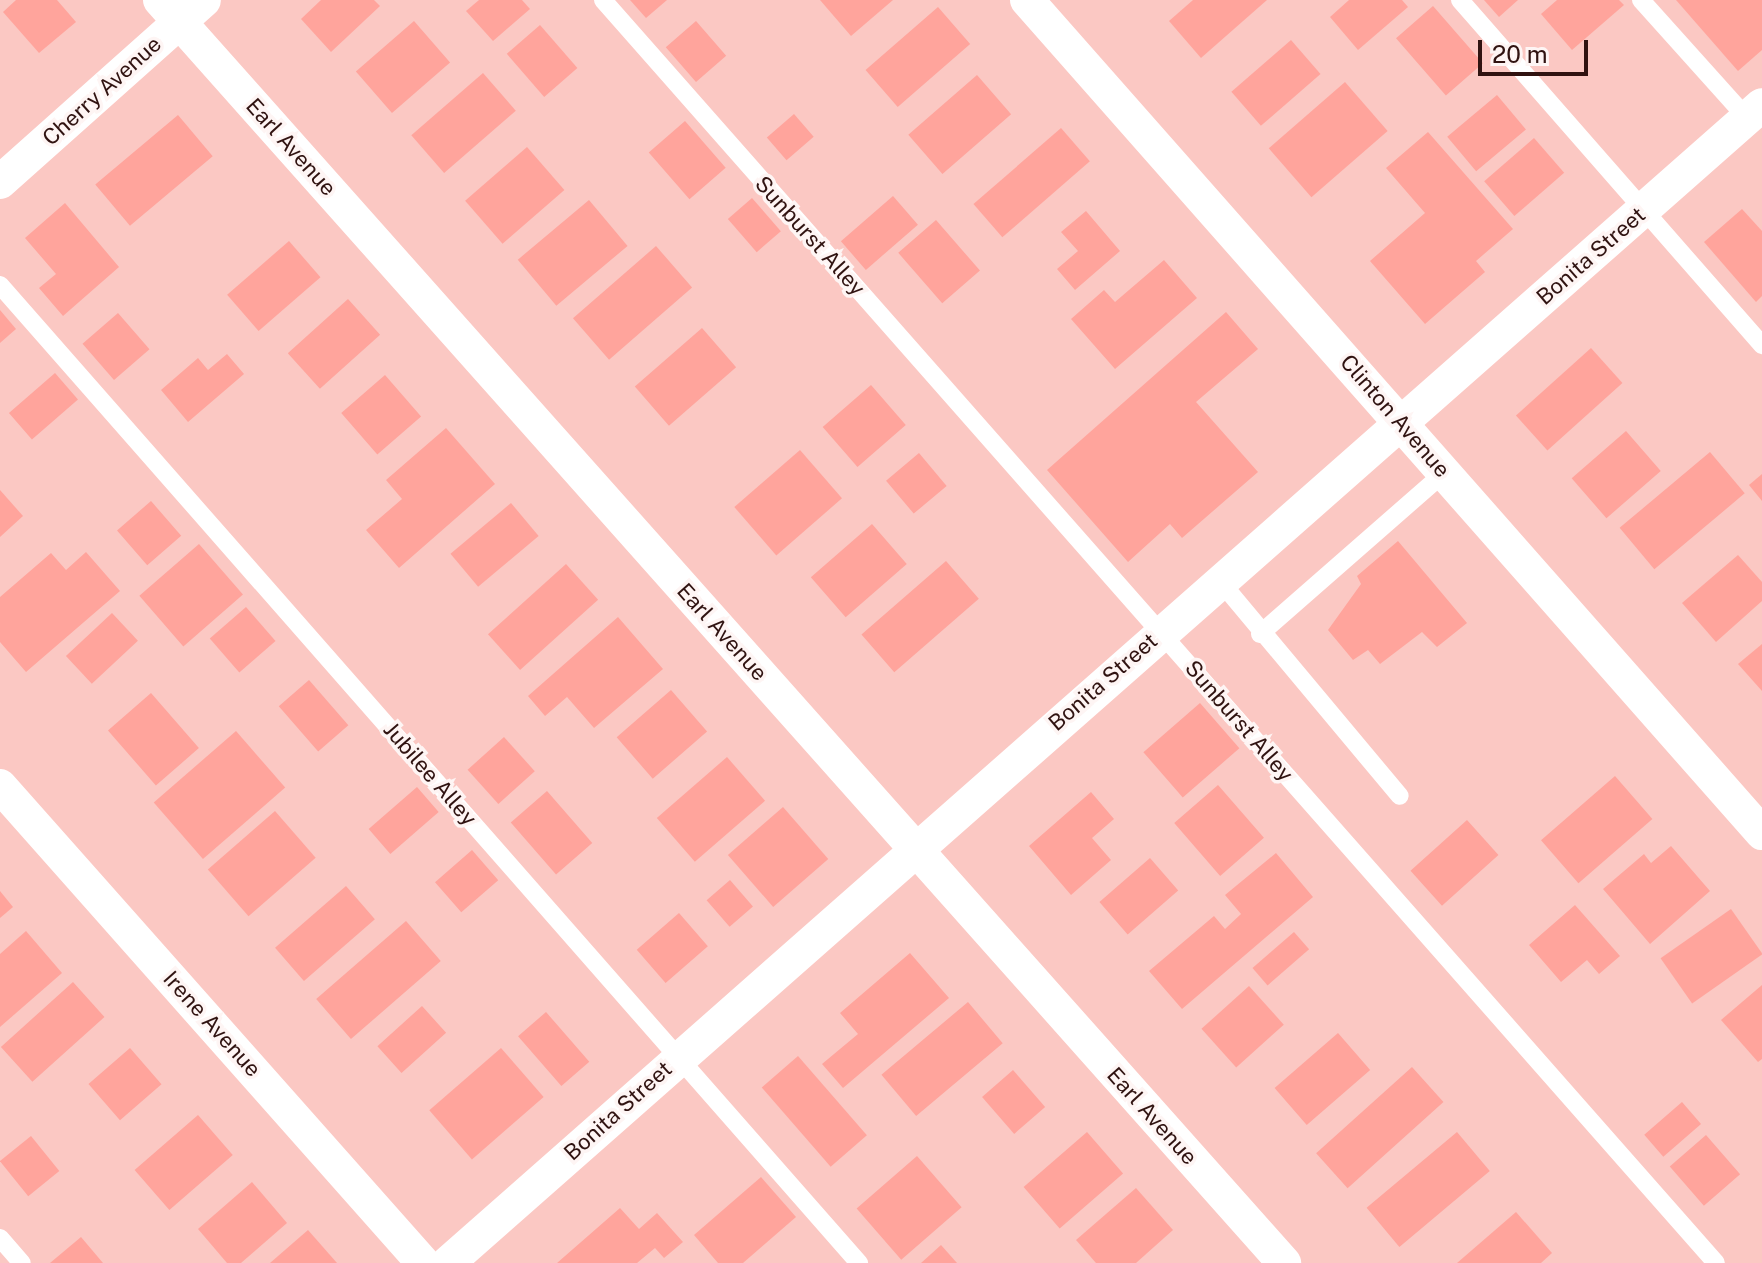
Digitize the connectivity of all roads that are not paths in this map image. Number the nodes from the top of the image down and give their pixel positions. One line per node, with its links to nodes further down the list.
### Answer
1 (603, 0): 14 (lane, Sunburst Alley)
2 (1027, 0): 11 (street, Clinton Avenue)
3 (1460, 0): 8 (lane)
4 (1641, 0): 6 (lane)
5 (181, 7): 7 (street, Cherry Avenue); 19 (street, Earl Avenue)
6 (1755, 112): 8 (street, Bonita Street)
7 (0, 182)
8 (1642, 211): 10 (lane); 11 (street, Bonita Street)
9 (0, 285): 20 (lane, Jubilee Alley)
10 (1762, 345)
11 (1401, 422): 12 (street, Clinton Avenue); 13 (street, Bonita Street)
12 (1445, 472): 15 (lane); 18 (street, Clinton Avenue)
13 (1220, 581): 14 (street, Bonita Street); 15 (lane)
14 (1161, 633): 19 (street, Bonita Street); 27 (lane, Sunburst Alley)
15 (1260, 634): 17 (lane)
16 (0, 786): 23 (street, Irene Avenue)
17 (1400, 796)
18 (1762, 833)
19 (913, 847): 20 (street, Bonita Street); 26 (street, Earl Avenue)
20 (676, 1059): 24 (street, Bonita Street); 25 (lane, Jubilee Alley)
21 (0, 1238): 22 (lane)
22 (22, 1263)
23 (423, 1263)
24 (448, 1263)
25 (859, 1263)
26 (1284, 1263)
27 (1716, 1263)

